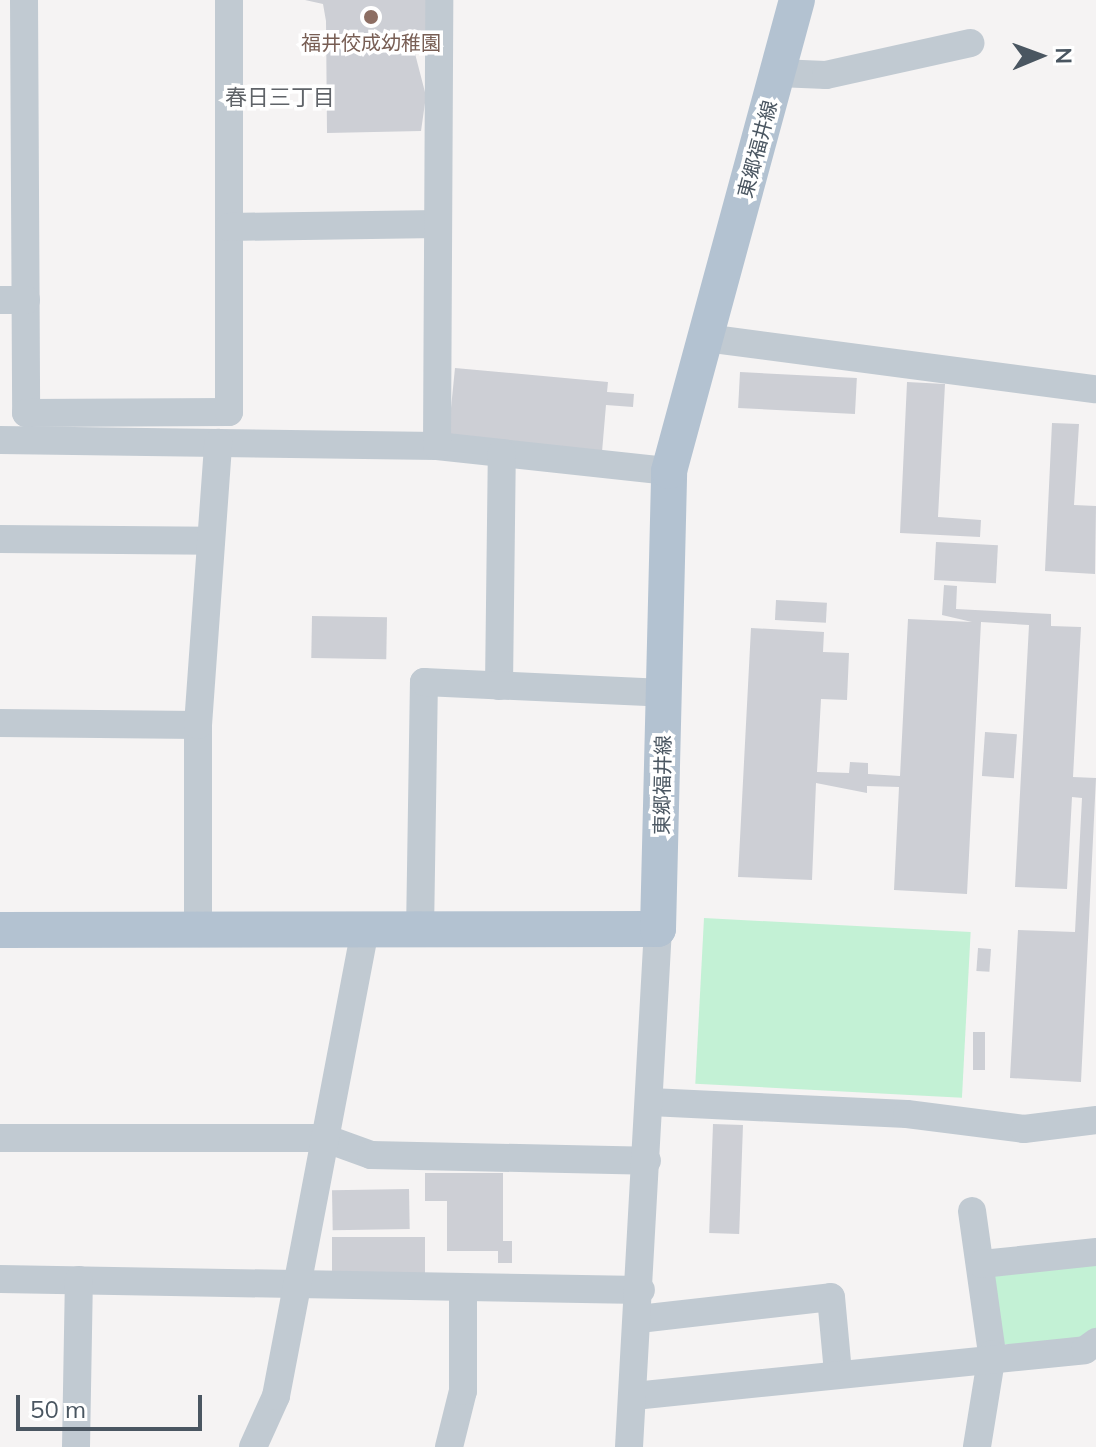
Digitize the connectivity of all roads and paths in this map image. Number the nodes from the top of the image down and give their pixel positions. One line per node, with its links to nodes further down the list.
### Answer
1 (24, 0): 9 (street)
2 (229, 0): 8 (street)
3 (439, 0): 7 (street)
4 (797, 0): 6 (main road, 東郷福井線)
5 (970, 43): 6 (street)
6 (778, 73): 10 (main road, 東郷福井線)
7 (438, 224): 8 (street); 14 (street)
8 (229, 227): 9 (street)
9 (13, 300)
10 (706, 338): 11 (street); 16 (main road, 東郷福井線)
11 (1096, 389)
12 (0, 440): 13 (street)
13 (218, 443): 14 (street); 18 (street)
14 (437, 446): 15 (street)
15 (502, 453): 16 (street); 19 (street)
16 (669, 471): 20 (main road, 東郷福井線)
17 (0, 539): 18 (street)
18 (211, 541): 22 (street)
19 (499, 686): 20 (street); 26 (street)
20 (664, 693): 23 (main road, 東郷福井線)
21 (0, 723): 22 (street)
22 (198, 725): 25 (street)
23 (658, 929): 26 (main road); 28 (street)
24 (0, 930): 25 (main road)
25 (198, 932): 27 (main road)
26 (420, 933): 27 (main road)
27 (364, 934): 31 (street)
28 (650, 1102): 29 (street); 32 (street)
29 (1096, 1120)
30 (0, 1138): 31 (street)
31 (324, 1138): 32 (street); 38 (street)
32 (647, 1161): 40 (street)
33 (972, 1211): 35 (street)
34 (1096, 1252): 35 (street)
35 (982, 1264): 43 (street)
36 (0, 1279): 37 (street)
37 (79, 1280): 38 (street); 46 (street)
38 (296, 1284): 39 (street); 47 (street)
39 (463, 1287): 40 (street); 48 (street)
40 (641, 1290): 41 (street)
41 (639, 1319): 44 (street); 45 (street)
42 (1092, 1351): 43 (street)
43 (992, 1354): 44 (street); 50 (street)
44 (838, 1372): 45 (street)
45 (634, 1396): 49 (street)
46 (76, 1447)
47 (253, 1447)
48 (449, 1447)
49 (629, 1447)
50 (977, 1447)

